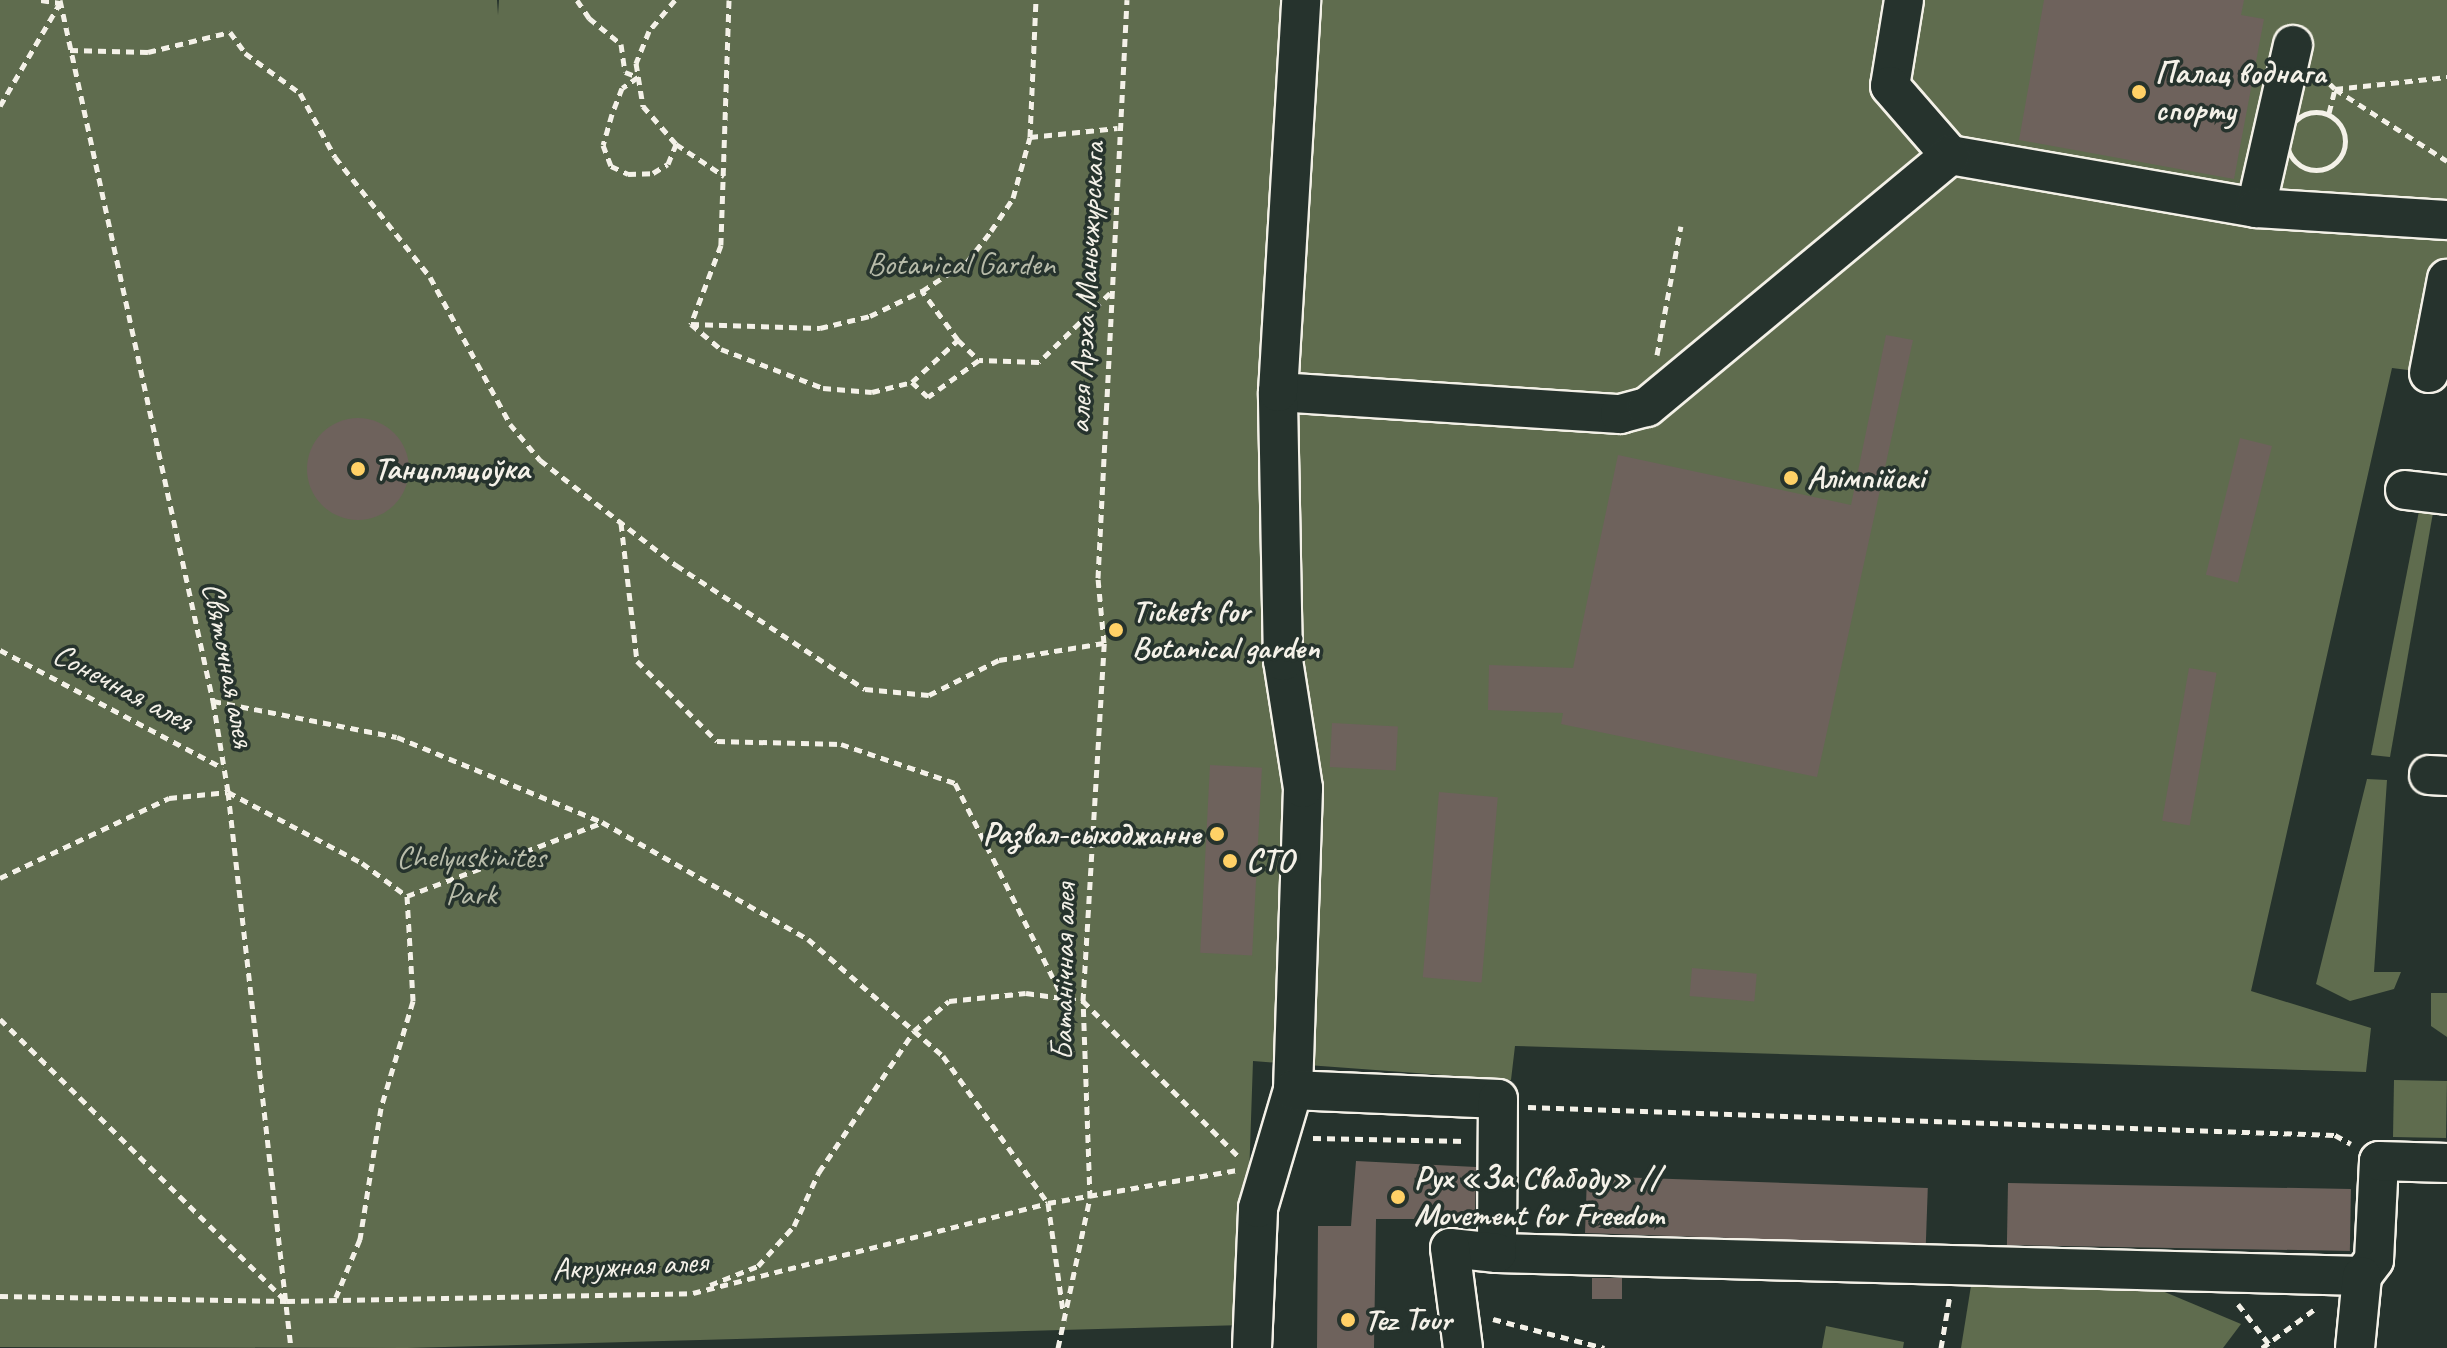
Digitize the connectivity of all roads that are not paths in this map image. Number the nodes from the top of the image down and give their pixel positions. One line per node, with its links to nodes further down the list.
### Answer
1 (1301, 0): 9 (lane)
2 (1904, 0): 4 (lane)
3 (2293, 45): 5 (lane)
4 (1950, 155): 5 (lane); 9 (lane)
5 (2256, 208): 6 (lane)
6 (2447, 220)
7 (2447, 279): 8 (lane)
8 (2429, 373)
9 (1278, 392): 12 (lane)
10 (2405, 490): 11 (lane)
11 (2447, 495)
12 (1293, 1090): 14 (lane); 16 (lane)
13 (2447, 1163): 15 (lane)
14 (1497, 1253): 15 (lane); 17 (lane)
15 (2362, 1276): 18 (lane)
16 (1252, 1348)
17 (1463, 1348)
18 (2355, 1348)

